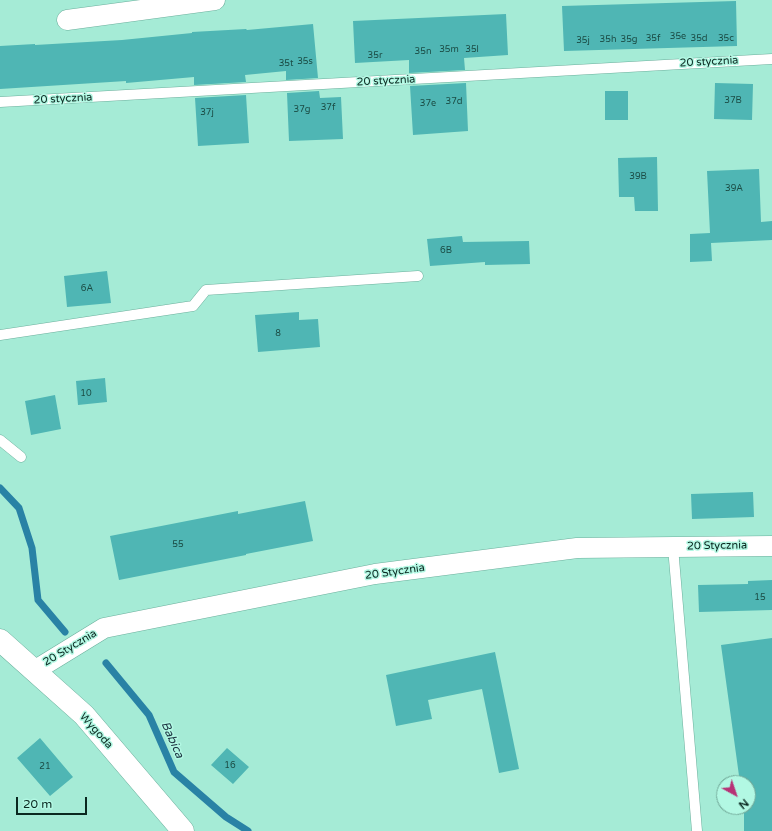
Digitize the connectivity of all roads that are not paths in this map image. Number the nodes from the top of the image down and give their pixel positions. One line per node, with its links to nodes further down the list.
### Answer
1 (215, 0): 2 (street)
2 (67, 20)
3 (772, 59): 4 (lane, 20 stycznia)
4 (0, 102)
5 (418, 276): 6 (lane)
6 (0, 335)
7 (0, 440): 8 (lane)
8 (21, 457)
9 (772, 546): 10 (street, 20 Stycznia)
10 (673, 547): 12 (street, 20 Stycznia); 14 (lane)
11 (0, 640): 12 (street, Wygoda)
12 (34, 671): 13 (street, Wygoda)
13 (183, 831)
14 (697, 831)

